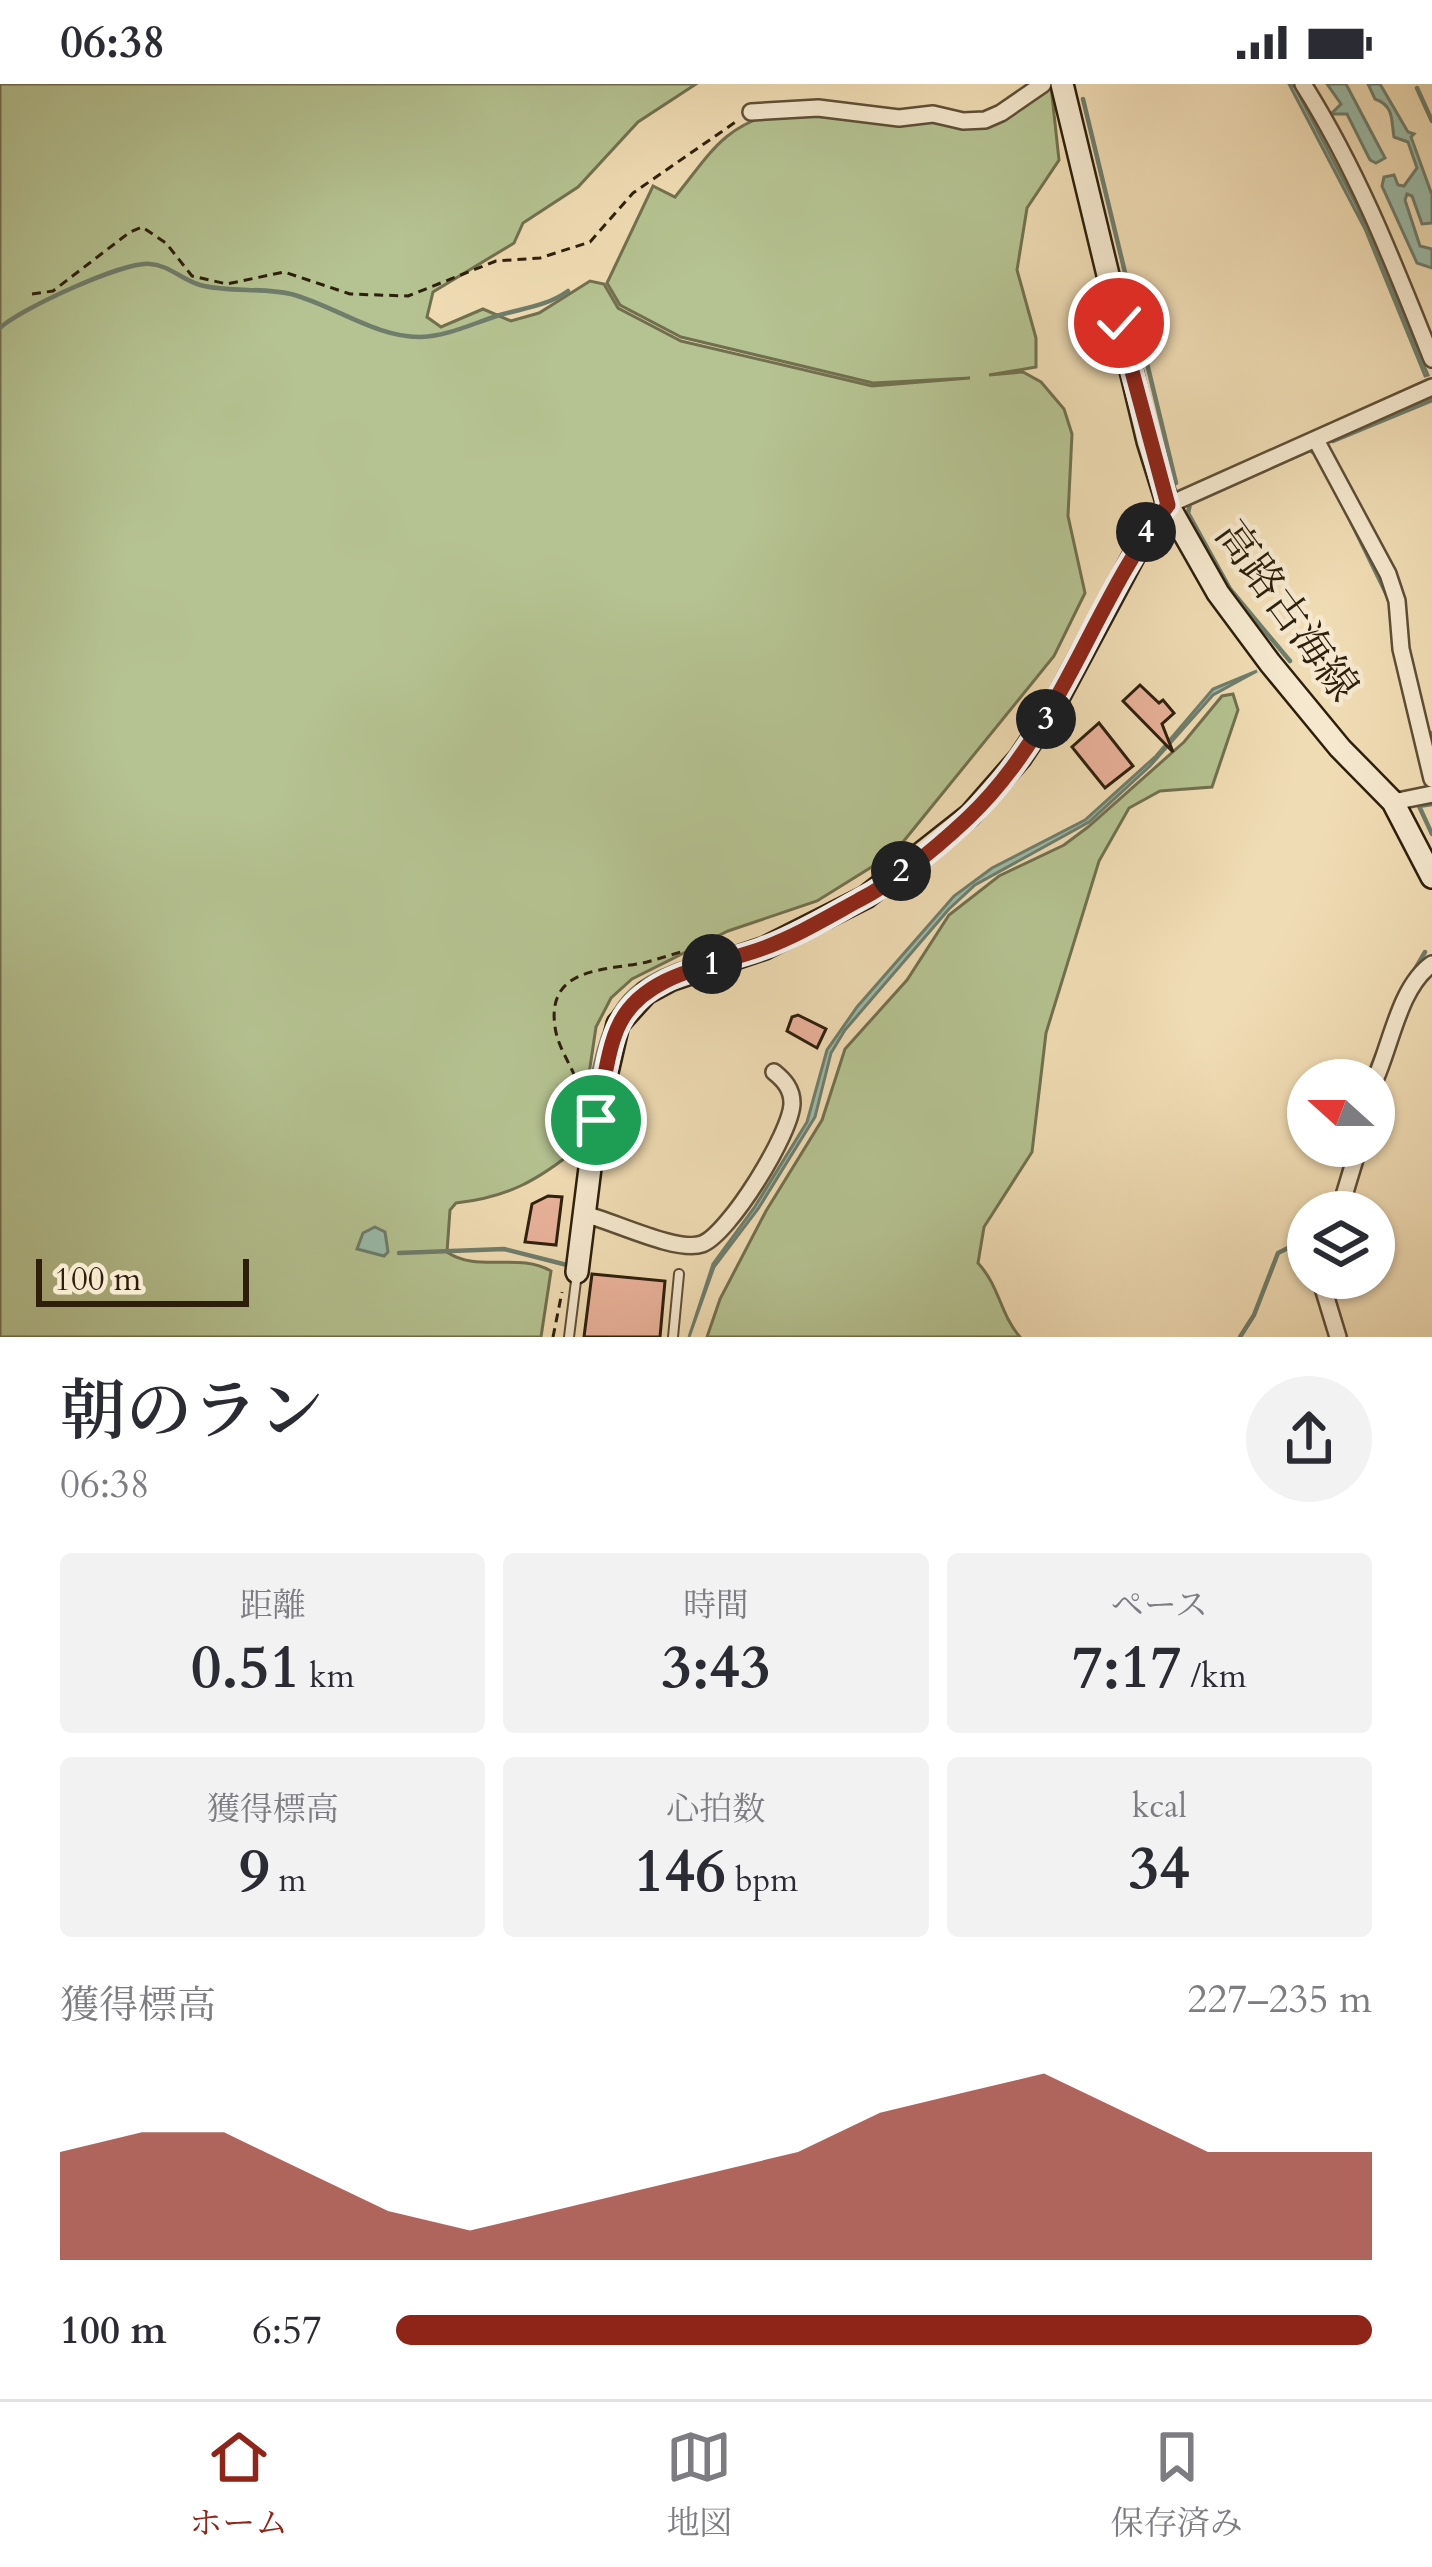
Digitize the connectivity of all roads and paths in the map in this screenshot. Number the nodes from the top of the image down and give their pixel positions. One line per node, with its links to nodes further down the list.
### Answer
1 (1043, 84): 4 (street)
2 (1062, 84): 10 (street, 高路古海線)
3 (1303, 84): 7 (street)
4 (1023, 89): 5 (street)
5 (751, 112): 6 (path)
6 (32, 294)
7 (1432, 359)
8 (1432, 387): 9 (street)
9 (1316, 440): 10 (street); 11 (street)
10 (1168, 505): 13 (street, 高路古海線); 18 (street)
11 (1432, 779)
12 (1432, 794): 13 (street)
13 (1393, 802): 14 (street, 高路古海線)
14 (1432, 877)
15 (1432, 964): 16 (street)
16 (1383, 1059)
17 (774, 1072): 18 (street)
18 (584, 1214): 19 (street)
19 (577, 1272): 22 (path); 23 (lane)
20 (679, 1274): 24 (lane)
21 (1326, 1299): 25 (street)
22 (554, 1337)
23 (569, 1337)
24 (673, 1337)
25 (1338, 1337)

